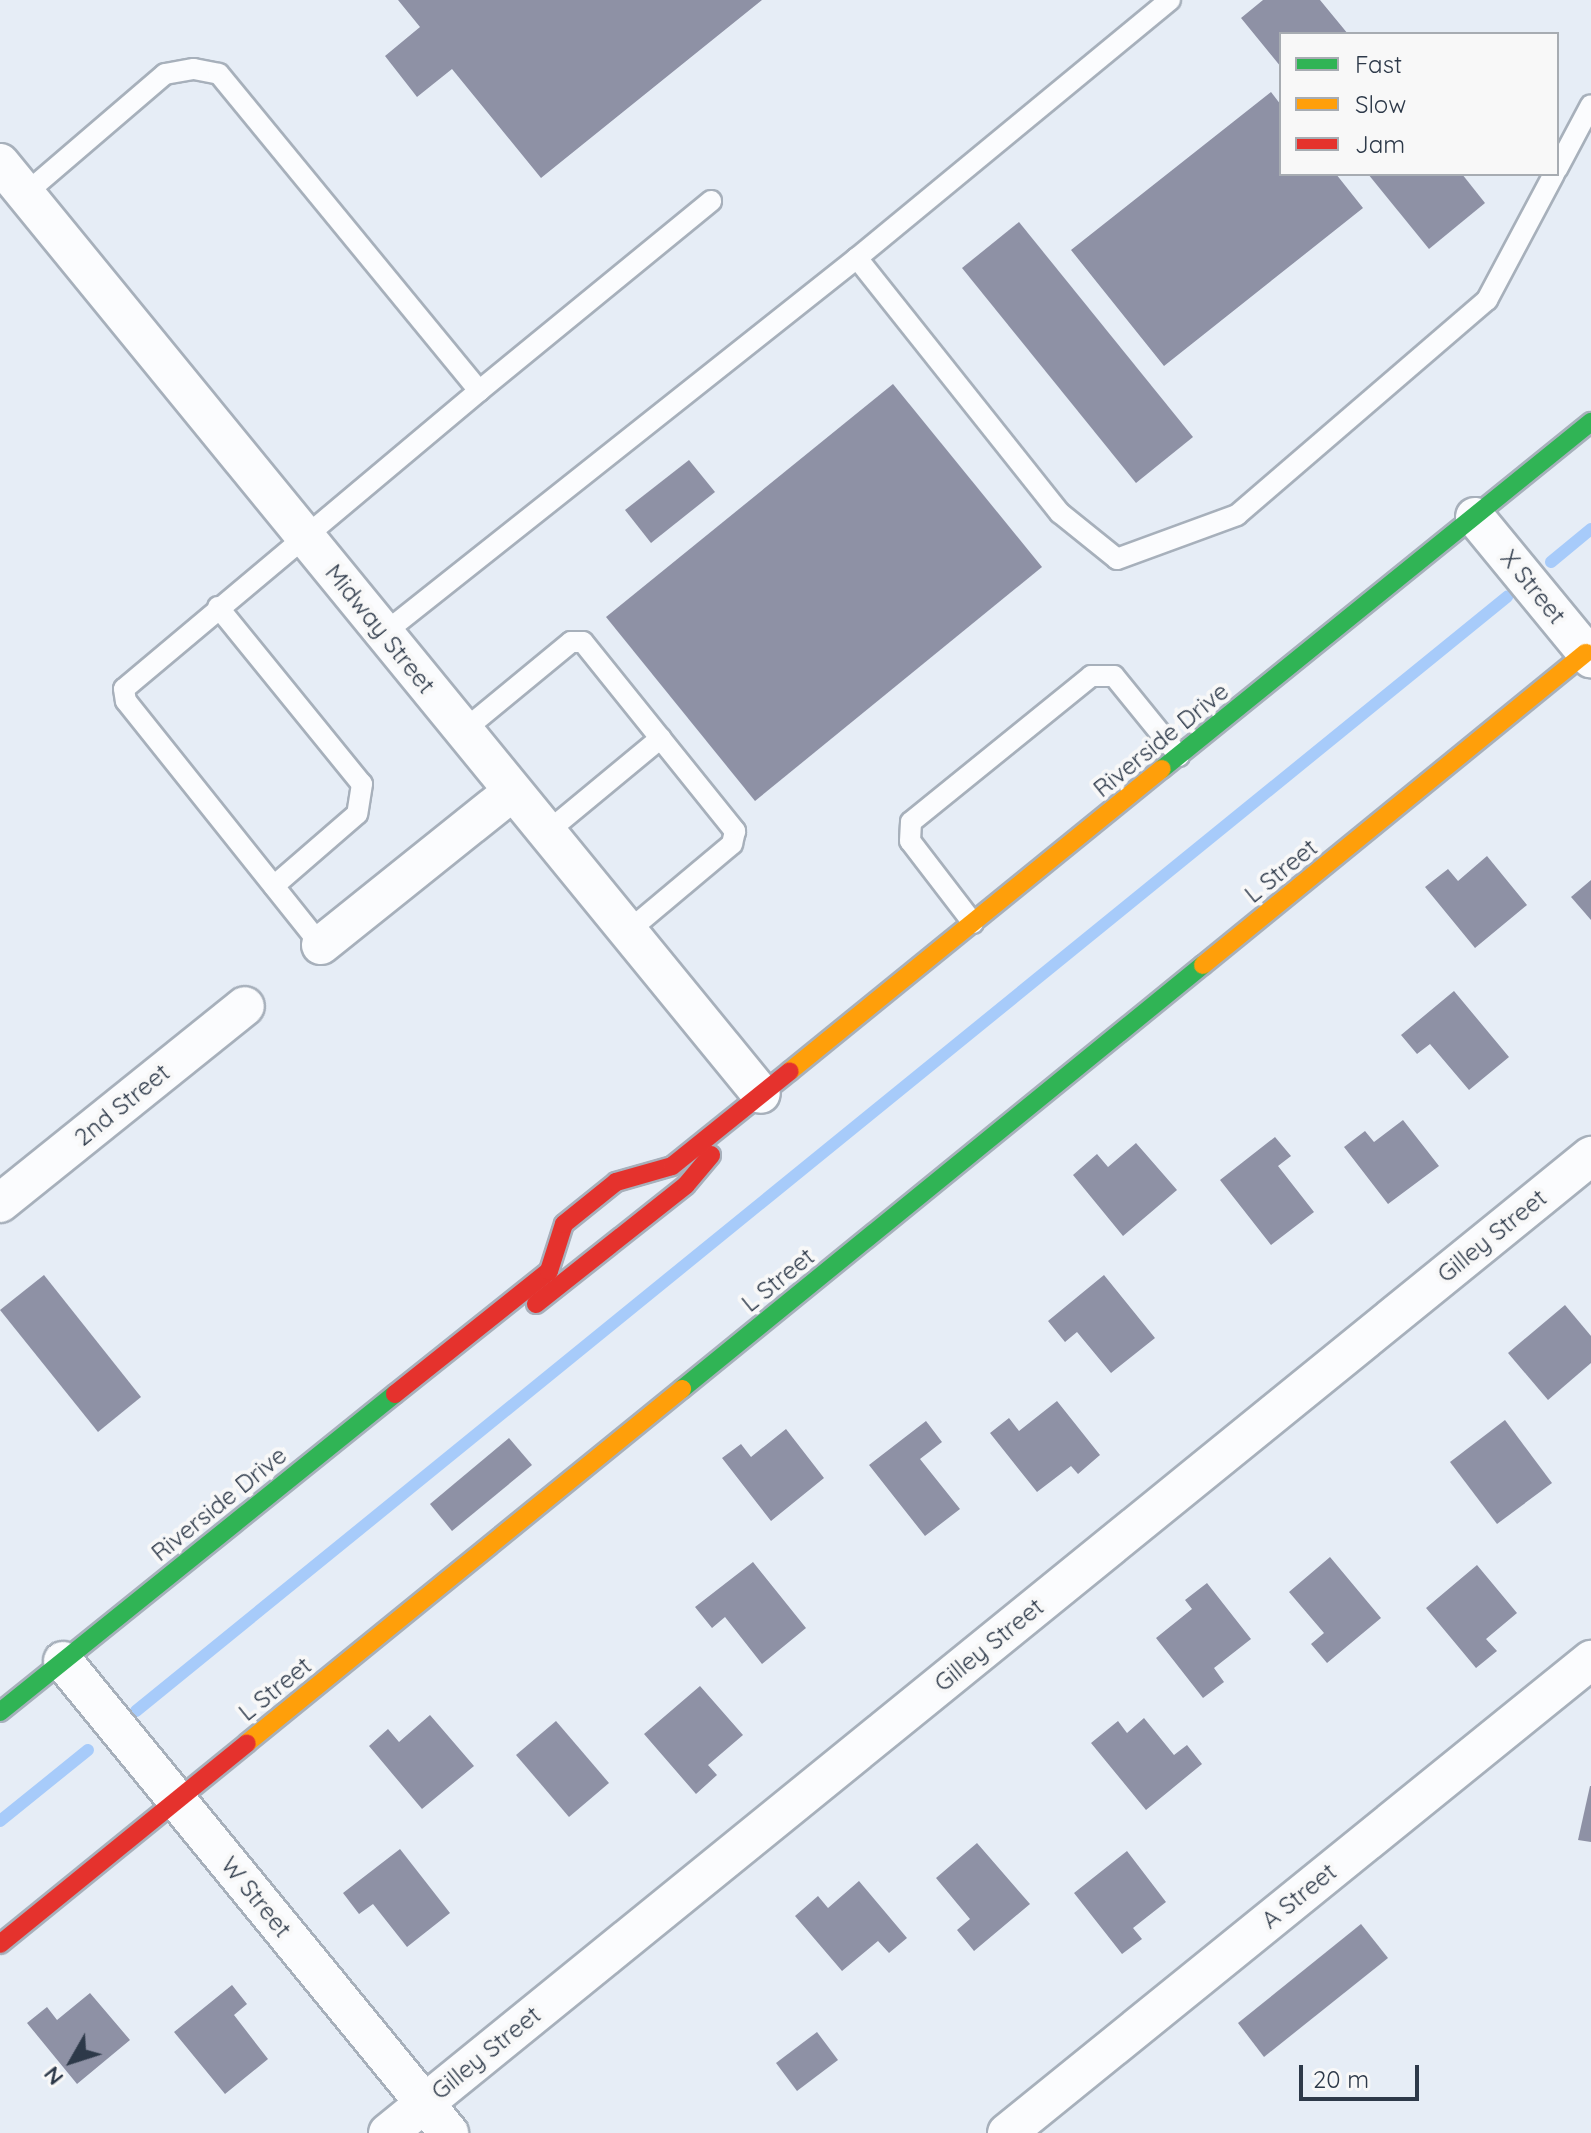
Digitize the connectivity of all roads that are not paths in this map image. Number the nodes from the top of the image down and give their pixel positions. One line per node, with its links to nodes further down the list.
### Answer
1 (1170, 0): 8 (lane)
2 (1591, 105): 4 (lane)
3 (0, 163): 6 (street, Midway Street)
4 (1559, 165)
5 (1553, 176): 8 (lane)
6 (25, 194): 9 (lane); 12 (street, Midway Street)
7 (711, 201): 9 (lane)
8 (857, 258): 14 (lane)
9 (479, 391): 12 (lane)
10 (1591, 422): 11 (street, Riverside Drive)
11 (1475, 517): 15 (street, X Street); 18 (street, Riverside Drive)
12 (304, 536): 13 (lane); 14 (street, Midway Street)
13 (218, 607): 21 (lane); 21 (lane)
14 (383, 634): 16 (street, Midway Street)
15 (1589, 655): 33 (street, L Street)
16 (463, 731): 17 (lane); 19 (street, Midway Street)
17 (661, 738): 20 (lane); 23 (lane)
18 (1179, 756): 22 (street, Riverside Drive); 22 (lane)
19 (512, 792): 20 (street, Midway Street); 24 (street)
20 (546, 833): 23 (street, Midway Street)
21 (274, 886): 24 (lane)
22 (973, 923): 26 (street, Riverside Drive)
23 (627, 932): 26 (street, Midway Street)
24 (321, 945)
25 (245, 1006): 28 (street, 2nd Street)
26 (761, 1094): 29 (street, Riverside Drive); 29 (street, Riverside Drive)
27 (1591, 1156): 35 (street, Gilley Street)
28 (0, 1203)
29 (468, 1333): 31 (street, Riverside Drive)
30 (1591, 1660): 38 (street, A Street)
31 (63, 1661): 32 (street, Riverside Drive); 33 (street, W Street)
32 (0, 1712)
33 (177, 1800): 34 (street, L Street); 35 (street, W Street)
34 (0, 1944)
35 (424, 2103): 36 (street, Gilley Street); 37 (street, W Street)
36 (388, 2133)
37 (449, 2133)
38 (1007, 2133)

